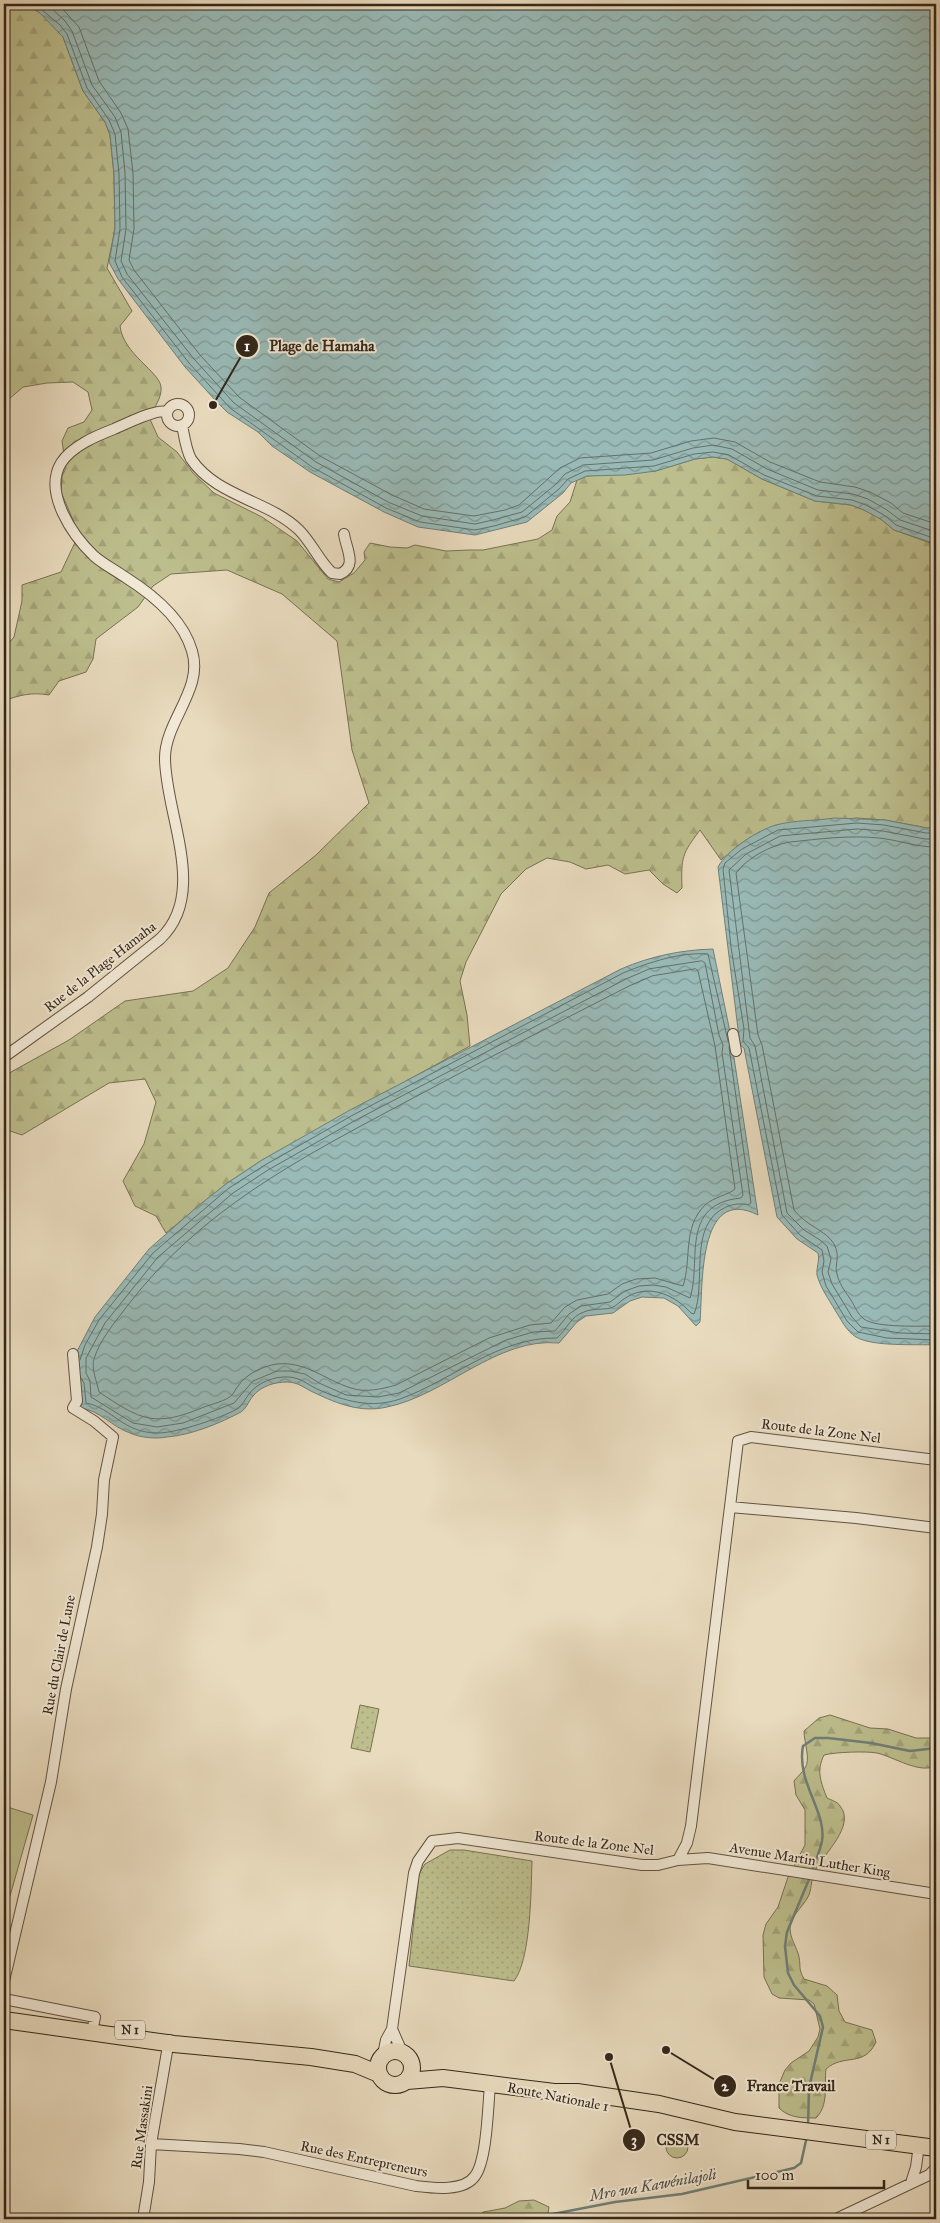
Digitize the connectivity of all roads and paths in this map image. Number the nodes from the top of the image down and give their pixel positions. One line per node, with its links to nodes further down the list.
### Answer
1 (167, 412): 2 (street); 2 (street); 6 (street, Rue de la Plage Hamaha)
2 (182, 425): 3 (street)
3 (344, 534)
4 (733, 1034): 5 (street)
5 (736, 1051)
6 (4, 1057)
7 (73, 1354): 13 (street, Rue du Clair de Lune)
8 (936, 1460): 9 (street, Route de la Zone Nel)
9 (730, 1506): 10 (street); 11 (street, Route de la Zone Nel)
10 (936, 1528)
11 (678, 1860): 12 (street, Avenue Martin Luther King); 20 (street, Route de la Zone Nel)
12 (936, 1894)
13 (4, 1981)
14 (4, 1999): 16 (street)
15 (4, 2011): 16 (main road, N 1)
16 (50, 2016): 18 (main road, N 1); 19 (main road, N 1)
17 (4, 2020): 18 (main road, N 1)
18 (32, 2024): 19 (main road, N 1)
19 (93, 2028): 21 (main road, N 1); 22 (main road, N 1)
20 (392, 2029): 23 (street); 24 (street, Route de la Zone Nel)
21 (169, 2041): 22 (main road, N 1); 28 (street, Rue Massakini)
22 (256, 2051): 24 (main road, N 1)
23 (407, 2057): 24 (main road, N 1); 25 (main road, Route Nationale 1 / N 1); 26 (main road)
24 (381, 2063): 26 (main road, Route Nationale 1 / N 1)
25 (443, 2078): 26 (main road, Route Nationale 1 / N 1); 27 (main road, Route Nationale 1 / N 1)
26 (407, 2081)
27 (495, 2086): 28 (street, Rue des Entrepreneurs); 30 (main road, Route Nationale 1 / N 1)
28 (151, 2144): 34 (street, Rue Massakini)
29 (936, 2148): 30 (main road, Route Nationale 1 / N 1)
30 (919, 2150): 31 (main road, Route Nationale 1 / N 1); 33 (street)
31 (936, 2158)
32 (936, 2168): 33 (street)
33 (911, 2183): 35 (street)
34 (143, 2219)
35 (839, 2219)

